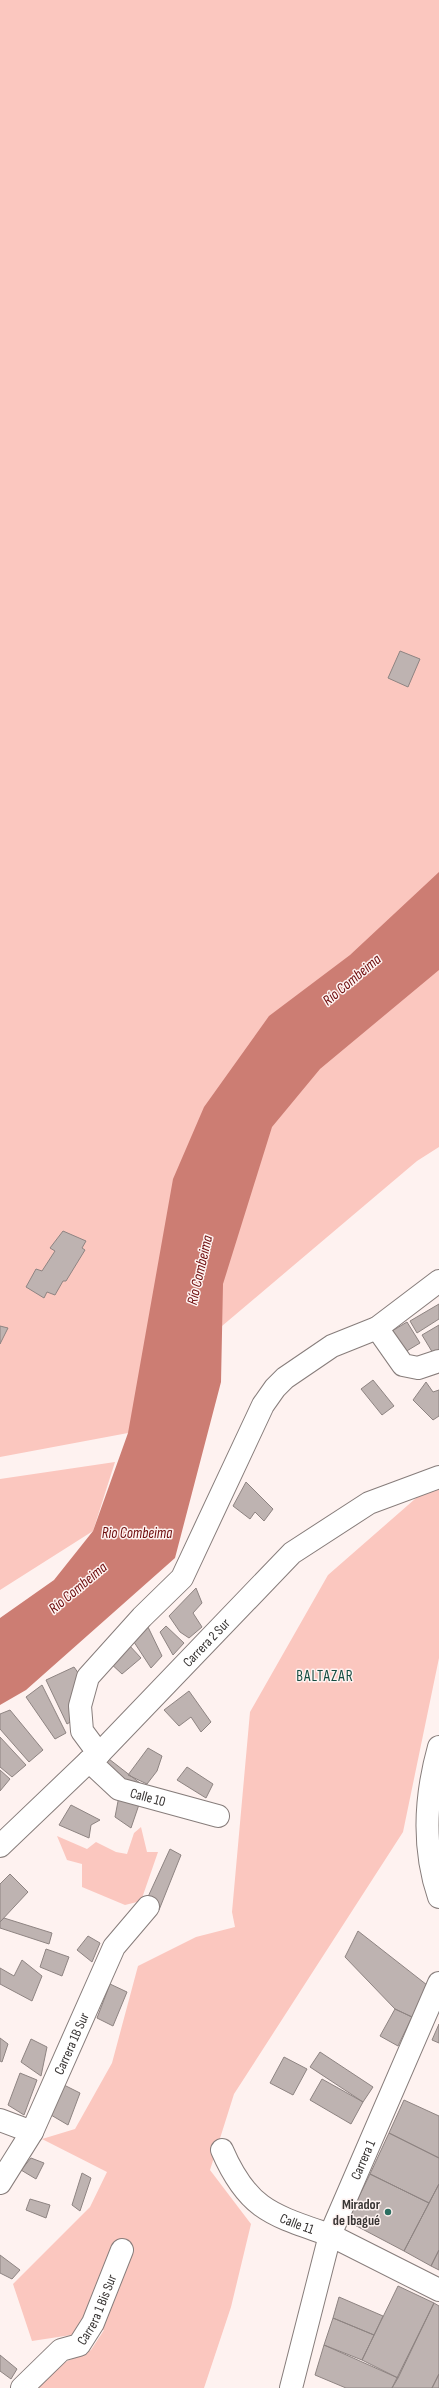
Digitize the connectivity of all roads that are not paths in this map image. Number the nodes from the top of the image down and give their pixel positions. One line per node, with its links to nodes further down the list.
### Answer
1 (439, 1281): 2 (street, Calle 10)
2 (377, 1328): 3 (street); 6 (street, Calle 10)
3 (439, 1361)
4 (439, 1477): 6 (street, Carrera 2 Sur)
5 (439, 1748): 9 (street)
6 (94, 1757): 7 (street, Calle 10); 8 (street, Carrera 2 Sur)
7 (218, 1816)
8 (0, 1846)
9 (439, 1897)
10 (148, 1907): 13 (street, Carrera 1B Sur)
11 (439, 1983): 16 (street, Carrera 1)
12 (0, 2120): 13 (street)
13 (32, 2132): 15 (street, Carrera 1B Sur)
14 (222, 2150): 16 (street, Calle 11)
15 (0, 2183)
16 (330, 2235): 18 (street, Calle 11); 20 (street, Carrera 1)
17 (122, 2250): 19 (street, Carrera 1 Bis Sur)
18 (439, 2290)
19 (22, 2388)
20 (291, 2388)

